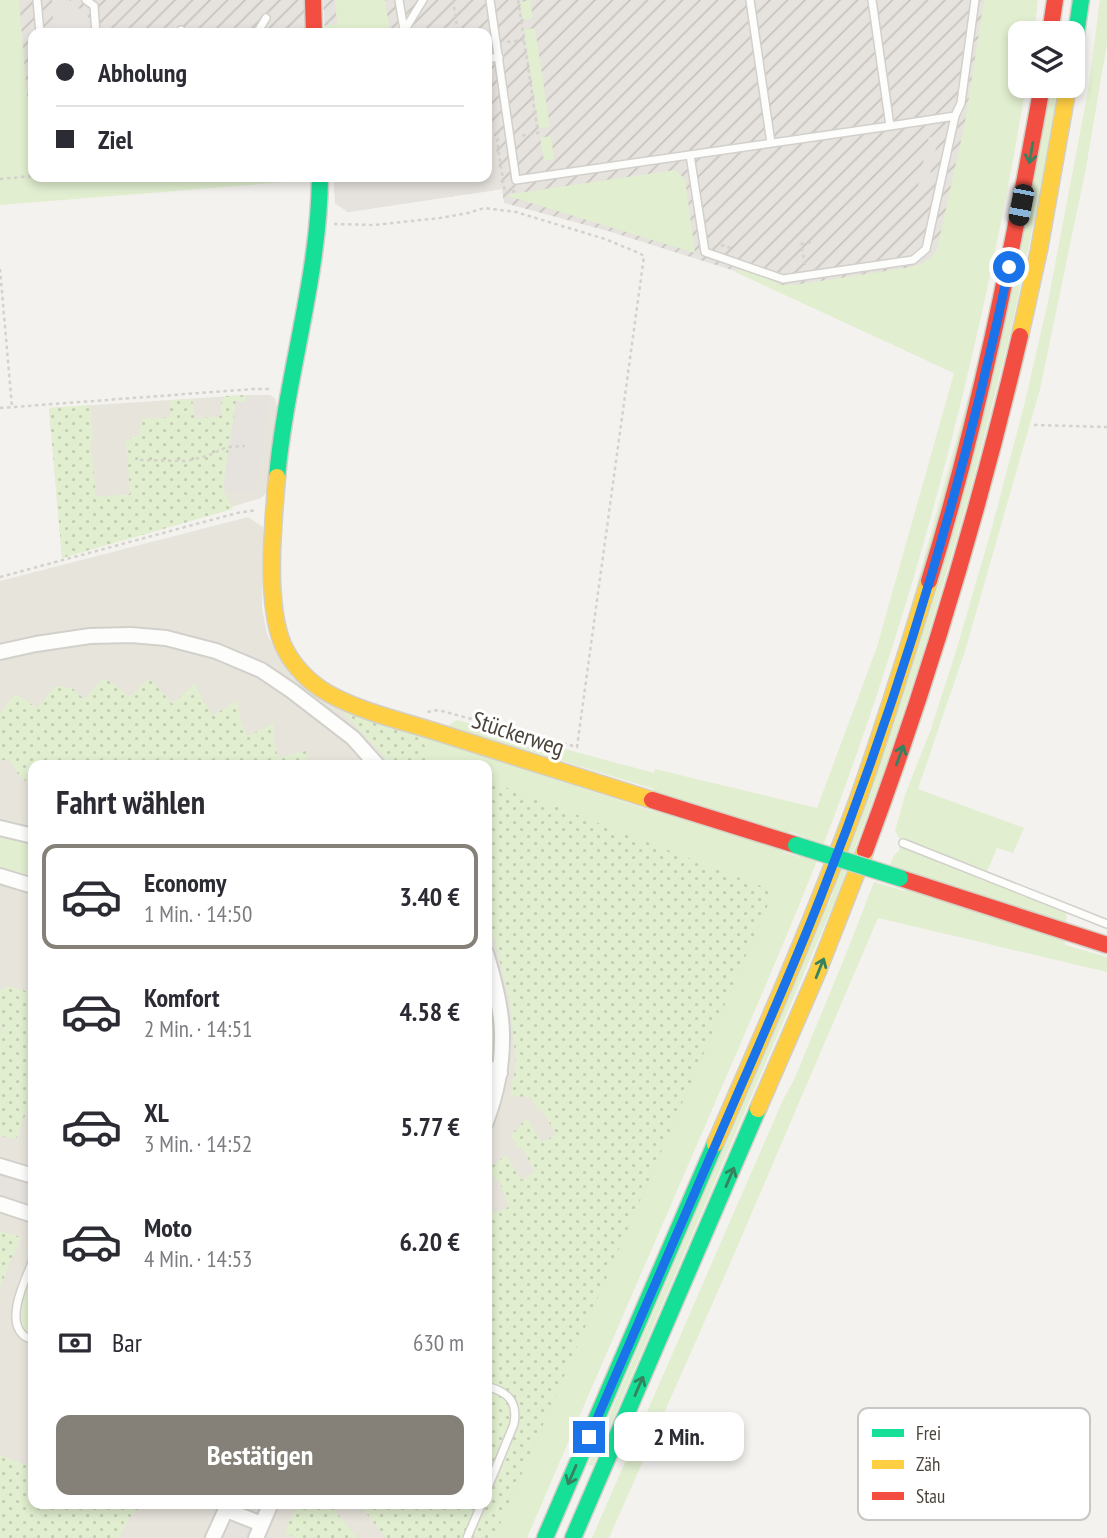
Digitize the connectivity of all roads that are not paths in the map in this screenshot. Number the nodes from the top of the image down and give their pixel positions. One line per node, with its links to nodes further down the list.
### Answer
1 (37, 0): 15 (lane)
2 (86, 0): 16 (lane)
3 (313, 0): 18 (main road)
4 (399, 0): 19 (lane)
5 (423, 0): 20 (lane)
6 (490, 0): 21 (lane)
7 (750, 0): 27 (lane)
8 (872, 0): 26 (lane)
9 (975, 0): 25 (lane)
10 (1055, 0): 13 (main road)
11 (1081, 0): 14 (main road)
12 (266, 18): 17 (lane)
13 (1052, 21)
14 (1078, 21)
15 (40, 28)
16 (96, 28)
17 (260, 28)
18 (314, 28)
19 (403, 28)
20 (406, 28)
21 (499, 57): 22 (lane); 28 (lane)
22 (492, 58)
23 (1040, 98): 57 (main road, one-way to 57)
24 (1066, 98): 58 (main road, one-way to 24)
25 (955, 116): 26 (lane); 28 (lane)
26 (890, 126): 27 (lane)
27 (771, 143): 28 (lane)
28 (690, 155)
29 (320, 182): 38 (main road, Stückerweg, bridge)
30 (0, 652): 31 (street)
31 (373, 760)
32 (0, 828): 33 (street)
33 (28, 835)
34 (903, 843): 37 (lane)
35 (0, 876): 36 (street)
36 (28, 884)
37 (1107, 924)
38 (1107, 945)
39 (492, 980): 40 (street)
40 (493, 1070): 41 (street)
41 (492, 1105)
42 (0, 1166): 43 (street)
43 (28, 1174)
44 (0, 1204): 45 (street)
45 (28, 1213)
46 (28, 1274): 47 (lane)
47 (28, 1338)
48 (492, 1388): 49 (lane)
49 (492, 1477)
50 (227, 1509): 55 (street)
51 (231, 1509): 54 (street)
52 (268, 1509): 54 (street)
53 (479, 1509): 56 (lane)
54 (259, 1531)
55 (213, 1538)
56 (467, 1538)
57 (545, 1538)
58 (573, 1538)

